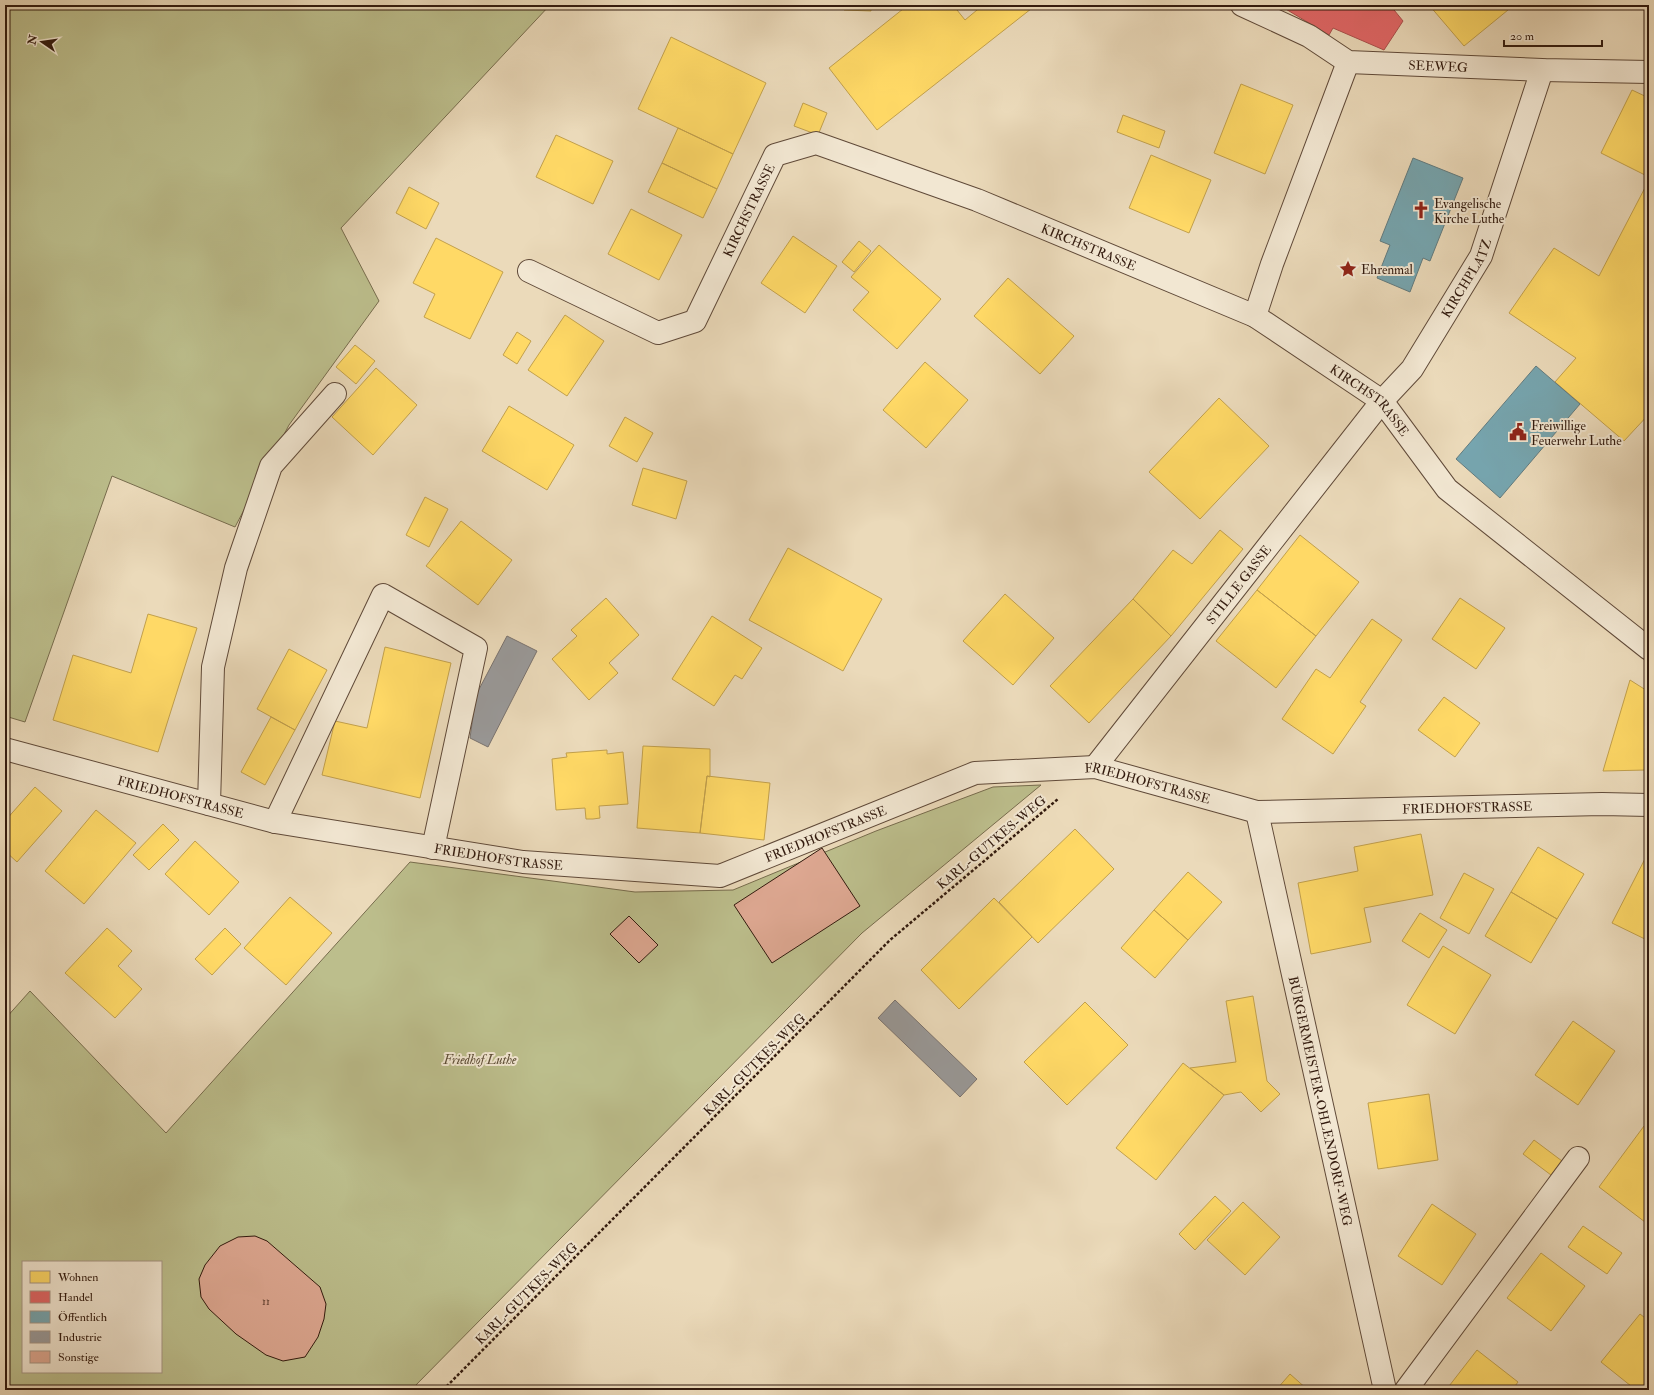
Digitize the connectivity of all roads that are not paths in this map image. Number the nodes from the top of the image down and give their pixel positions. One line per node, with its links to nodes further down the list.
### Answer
1 (1242, 5): 2 (street)
2 (1348, 62): 3 (street, SEEWEG); 6 (street)
3 (1542, 70): 4 (street, SEEWEG); 8 (street, KIRCHPLATZ)
4 (1649, 72)
5 (529, 271): 6 (street, KIRCHSTRASSE)
6 (1255, 316): 8 (street, KIRCHSTRASSE)
7 (335, 394): 12 (street)
8 (1382, 400): 9 (street, KIRCHSTRASSE); 11 (street, STILLE GASSE)
9 (1649, 649)
10 (5, 749): 12 (street, FRIEDHOFSTRASSE)
11 (1094, 767): 14 (street, FRIEDHOFSTRASSE); 16 (street, FRIEDHOFSTRASSE)
12 (209, 804): 15 (street, FRIEDHOFSTRASSE)
13 (1649, 805): 14 (street, FRIEDHOFSTRASSE)
14 (1257, 812): 18 (street, BÜRGERMEISTER-OHLENDORF-WEG)
15 (275, 822): 16 (street, FRIEDHOFSTRASSE); 16 (street)
16 (433, 848)
17 (1578, 1158): 19 (street)
18 (1385, 1390)
19 (1406, 1390)

